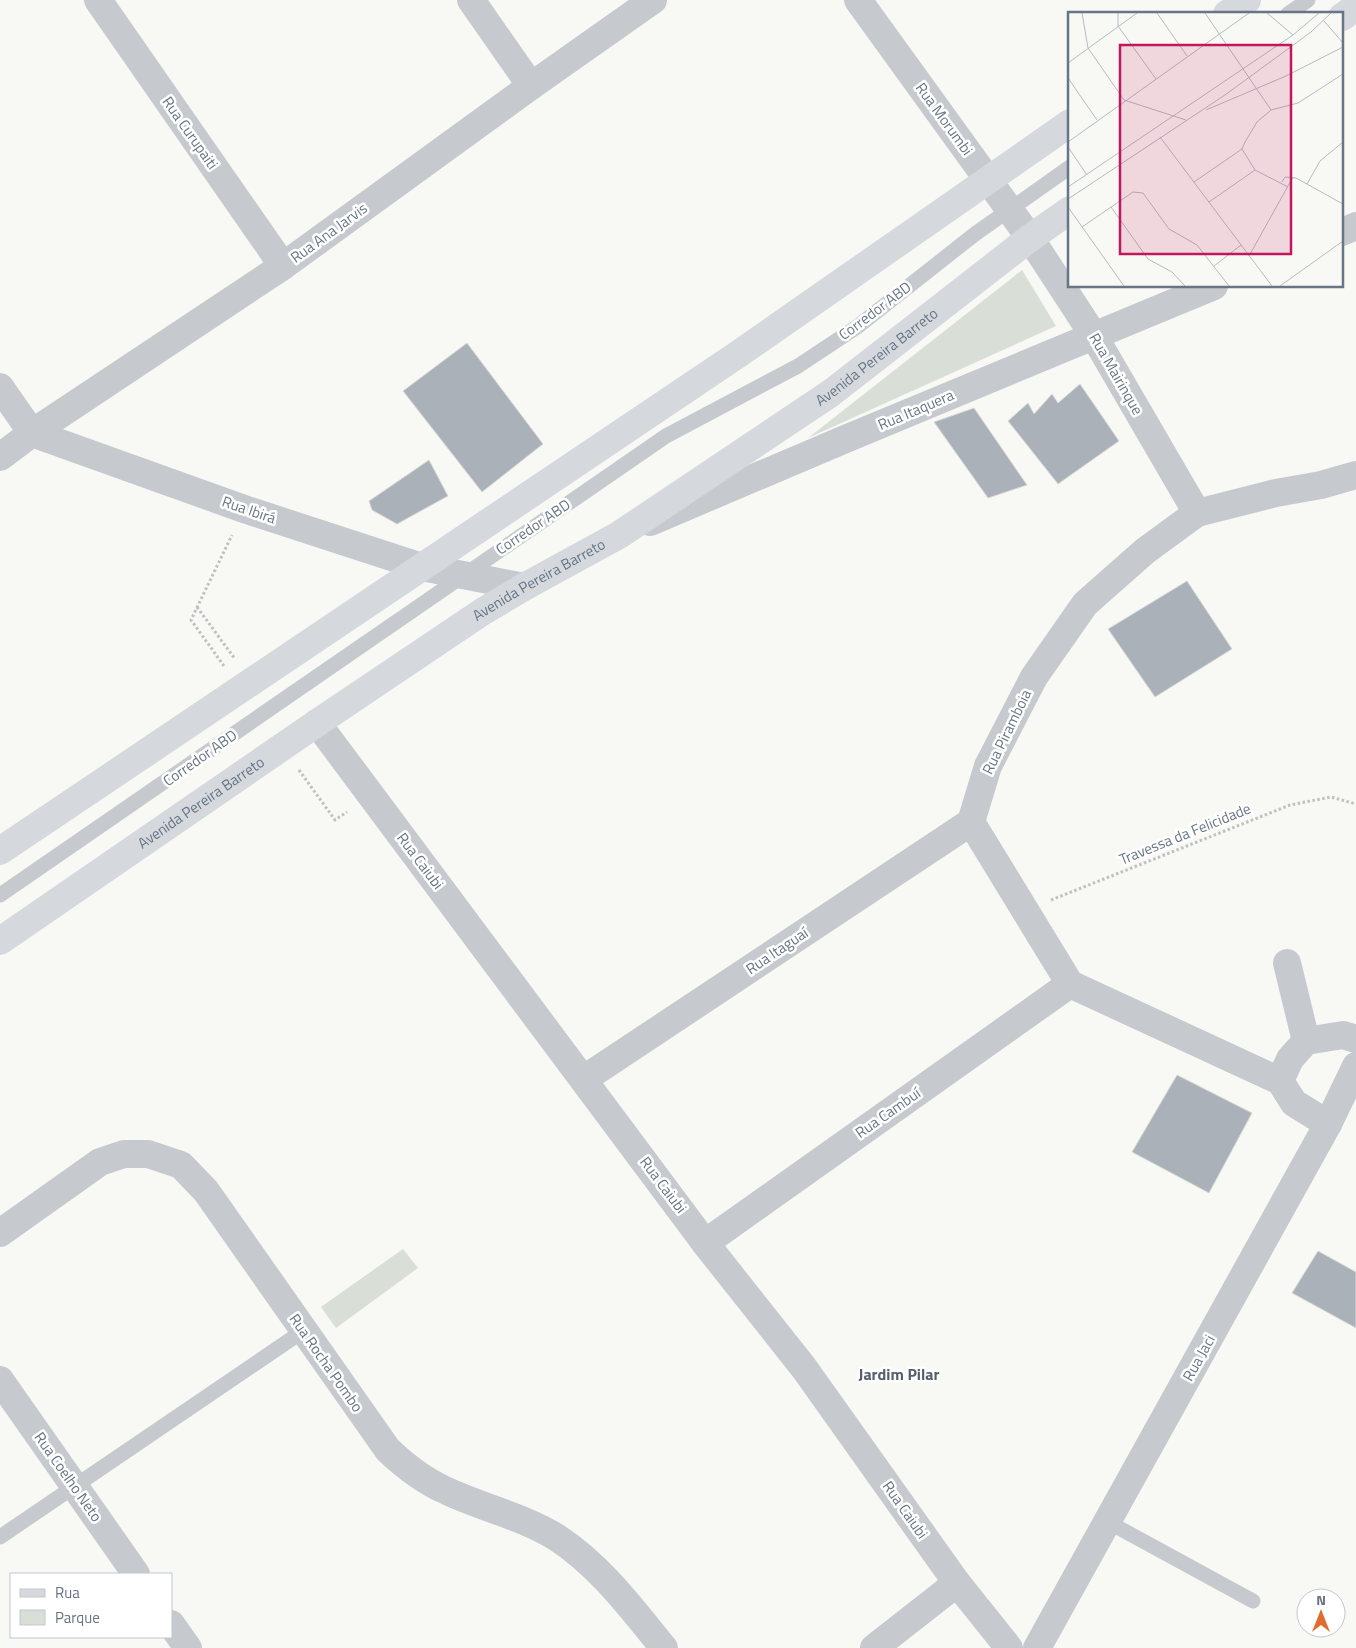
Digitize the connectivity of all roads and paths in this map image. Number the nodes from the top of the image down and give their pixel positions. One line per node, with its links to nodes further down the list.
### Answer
1 (98, 0): 20 (street, Rua Curupaiti)
2 (471, 0): 11 (street)
3 (653, 0): 11 (street, Rua Ana Jarvis)
4 (858, 0): 14 (street, Rua Morumbi)
5 (1247, 0): 8 (main road)
6 (1308, 0): 9 (lane)
7 (1356, 7): 10 (main road)
8 (1230, 12)
9 (1291, 12)
10 (1344, 16)
11 (531, 86): 20 (street, Rua Ana Jarvis)
12 (1068, 124): 14 (main road)
13 (1068, 168): 15 (lane, Corredor ABD)
14 (988, 180): 15 (street, Rua Morumbi); 30 (main road)
15 (1009, 209): 19 (street, Rua Morumbi); 31 (lane, Corredor ABD)
16 (1068, 211): 19 (main road, Avenida Pereira Barreto)
17 (1356, 226): 18 (street)
18 (1344, 231)
19 (1030, 238): 22 (street, Rua Mairinque); 29 (main road, Avenida Pereira Barreto)
20 (283, 266): 24 (street, Rua Ana Jarvis)
21 (1209, 288): 22 (street, Rua Itaquera)
22 (1094, 336): 28 (street, Rua Mairinque); 29 (street, Rua Itaquera)
23 (0, 387): 24 (street)
24 (32, 433): 25 (street, Rua Ana Jarvis); 27 (street, Rua Ibirá)
25 (0, 457)
26 (1356, 475): 28 (street, Rua Piramboia)
27 (244, 509): 30 (street, Rua Ibirá); 33 (path)
28 (1197, 513): 38 (street, Rua Piramboia)
29 (619, 535): 32 (main road, Avenida Pereira Barreto)
30 (422, 567): 31 (street, Rua Ibirá); 35 (main road)
31 (462, 576): 32 (street, Rua Ibirá); 40 (lane, Corredor ABD)
32 (524, 587): 36 (main road, Avenida Pereira Barreto)
33 (197, 607): 34 (path); 35 (path)
34 (191, 620)
35 (252, 682): 39 (main road)
36 (317, 722): 42 (main road, Avenida Pereira Barreto); 48 (street, Rua Caiubi)
37 (1356, 804): 41 (path, Travessa da Felicidade)
38 (971, 822): 41 (street); 48 (street, Rua Itaguaí)
39 (0, 851)
40 (0, 895)
41 (1025, 910): 44 (street)
42 (0, 941)
43 (1287, 963): 46 (street)
44 (1070, 984): 49 (street); 52 (street, Rua Cambuí)
45 (1356, 1039): 46 (street)
46 (1306, 1041): 49 (street)
47 (1356, 1066): 50 (street, Rua Jaci)
48 (584, 1079): 52 (street, Rua Caiubi)
49 (1280, 1081): 50 (street)
50 (1328, 1124): 56 (street, Rua Jaci)
51 (0, 1233): 53 (street, Rua Rocha Pombo)
52 (705, 1242): 59 (street, Rua Caiubi)
53 (304, 1331): 55 (lane); 63 (street, Rua Rocha Pombo)
54 (0, 1380): 55 (street, Rua Coelho Neto)
55 (74, 1486): 57 (lane); 58 (street, Rua Coelho Neto)
56 (1108, 1522): 60 (lane); 66 (street, Rua Jaci)
57 (0, 1537)
58 (135, 1573)
59 (958, 1583): 64 (street); 65 (street, Rua Caiubi)
60 (1253, 1601)
61 (172, 1625): 62 (street)
62 (188, 1648)
63 (664, 1648)
64 (874, 1648)
65 (1008, 1648)
66 (1038, 1648)

